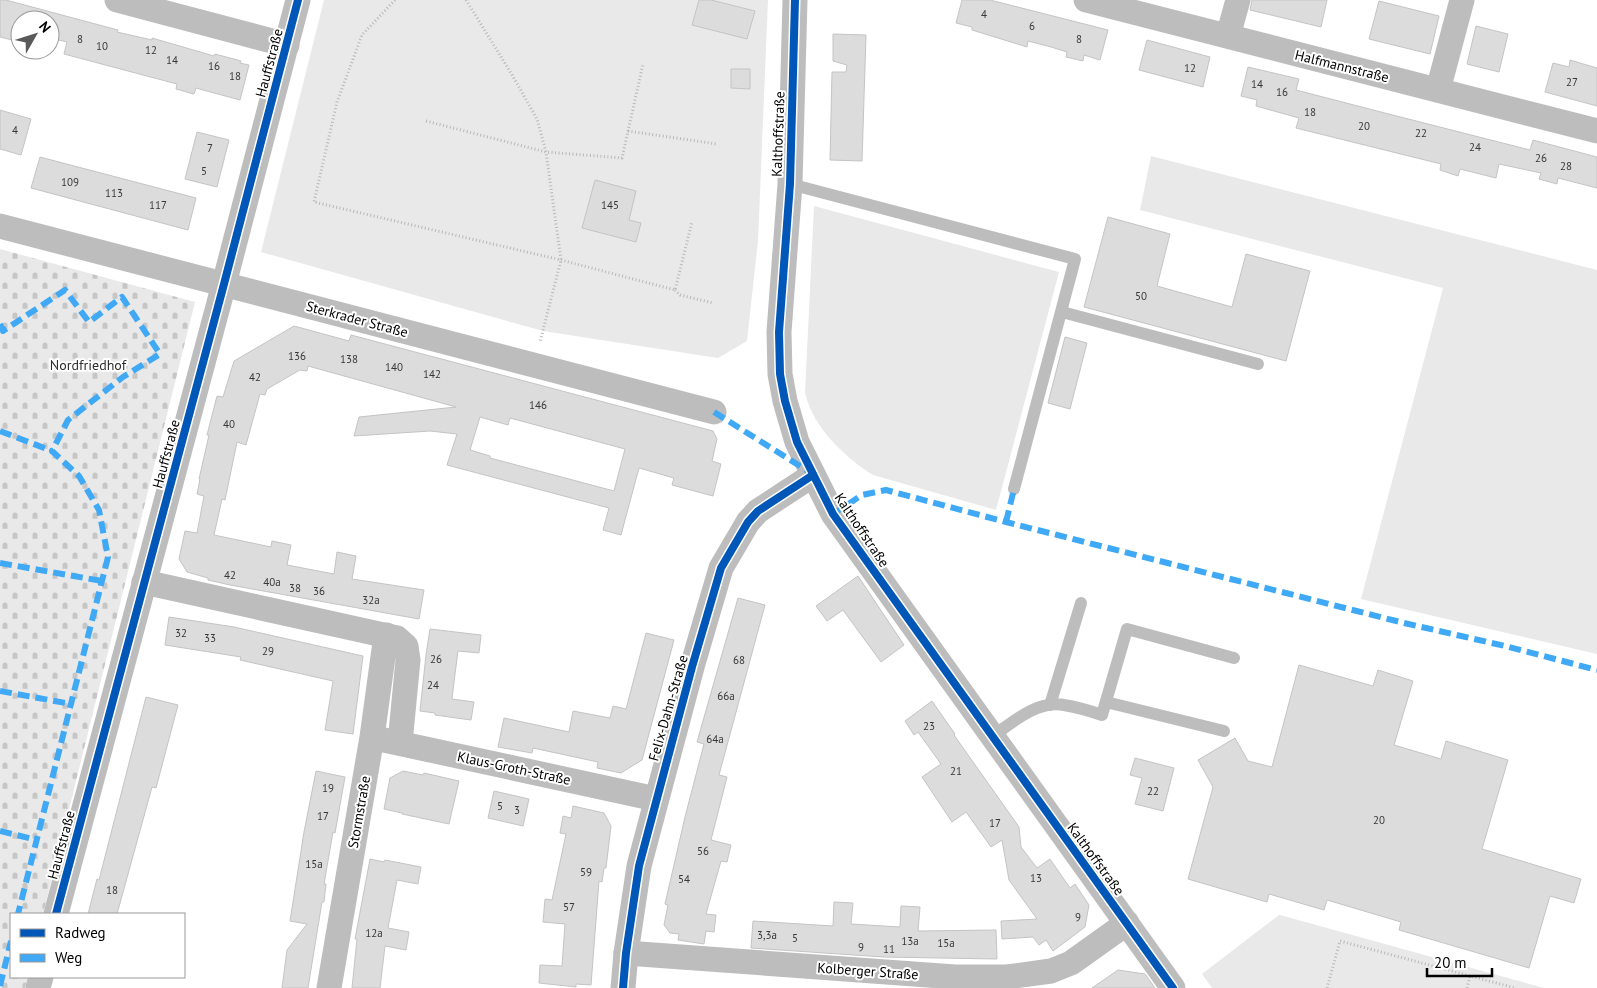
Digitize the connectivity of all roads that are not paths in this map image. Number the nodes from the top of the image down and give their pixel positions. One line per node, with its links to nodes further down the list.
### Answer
1 (117, 0): 8 (street)
2 (298, 0): 8 (street, Hauffstraße)
3 (795, 0): 11 (street, Kalthoffstraße)
4 (1086, 0): 7 (street, Halfmannstraße)
5 (1238, 0): 7 (street)
6 (1462, 0): 9 (street)
7 (1228, 36): 9 (street, Halfmannstraße)
8 (287, 45): 13 (street, Hauffstraße)
9 (1438, 90): 10 (street, Halfmannstraße)
10 (1597, 131)
11 (790, 184): 14 (lane); 17 (street, Kalthoffstraße)
12 (0, 226): 13 (street, Sterkrader Straße)
13 (224, 284): 16 (street, Sterkrader Straße); 19 (street, Hauffstraße)
14 (1062, 312): 15 (lane); 18 (lane)
15 (1258, 364)
16 (714, 412)
17 (813, 475): 26 (street, Kalthoffstraße); 29 (street, Felix-Dahn-Straße)
18 (1014, 489)
19 (144, 582): 21 (street); 30 (street, Hauffstraße)
20 (1081, 603): 24 (lane)
21 (386, 635): 27 (street, Stormstraße); 28 (street)
22 (1234, 658): 23 (lane)
23 (1106, 702): 24 (lane); 25 (lane)
24 (1050, 705): 26 (lane)
25 (1224, 731)
26 (992, 736): 31 (street, Kalthoffstraße)
27 (372, 737): 28 (street, Klaus-Groth-Straße); 33 (street, Stormstraße)
28 (400, 744): 29 (street, Klaus-Groth-Straße)
29 (656, 799): 32 (street, Felix-Dahn-Straße)
30 (56, 913)
31 (1127, 924): 32 (street, Kolberger Straße); 35 (street, Kalthoffstraße)
32 (626, 953): 34 (street, Felix-Dahn-Straße)
33 (329, 988)
34 (622, 988)
35 (1173, 988)

